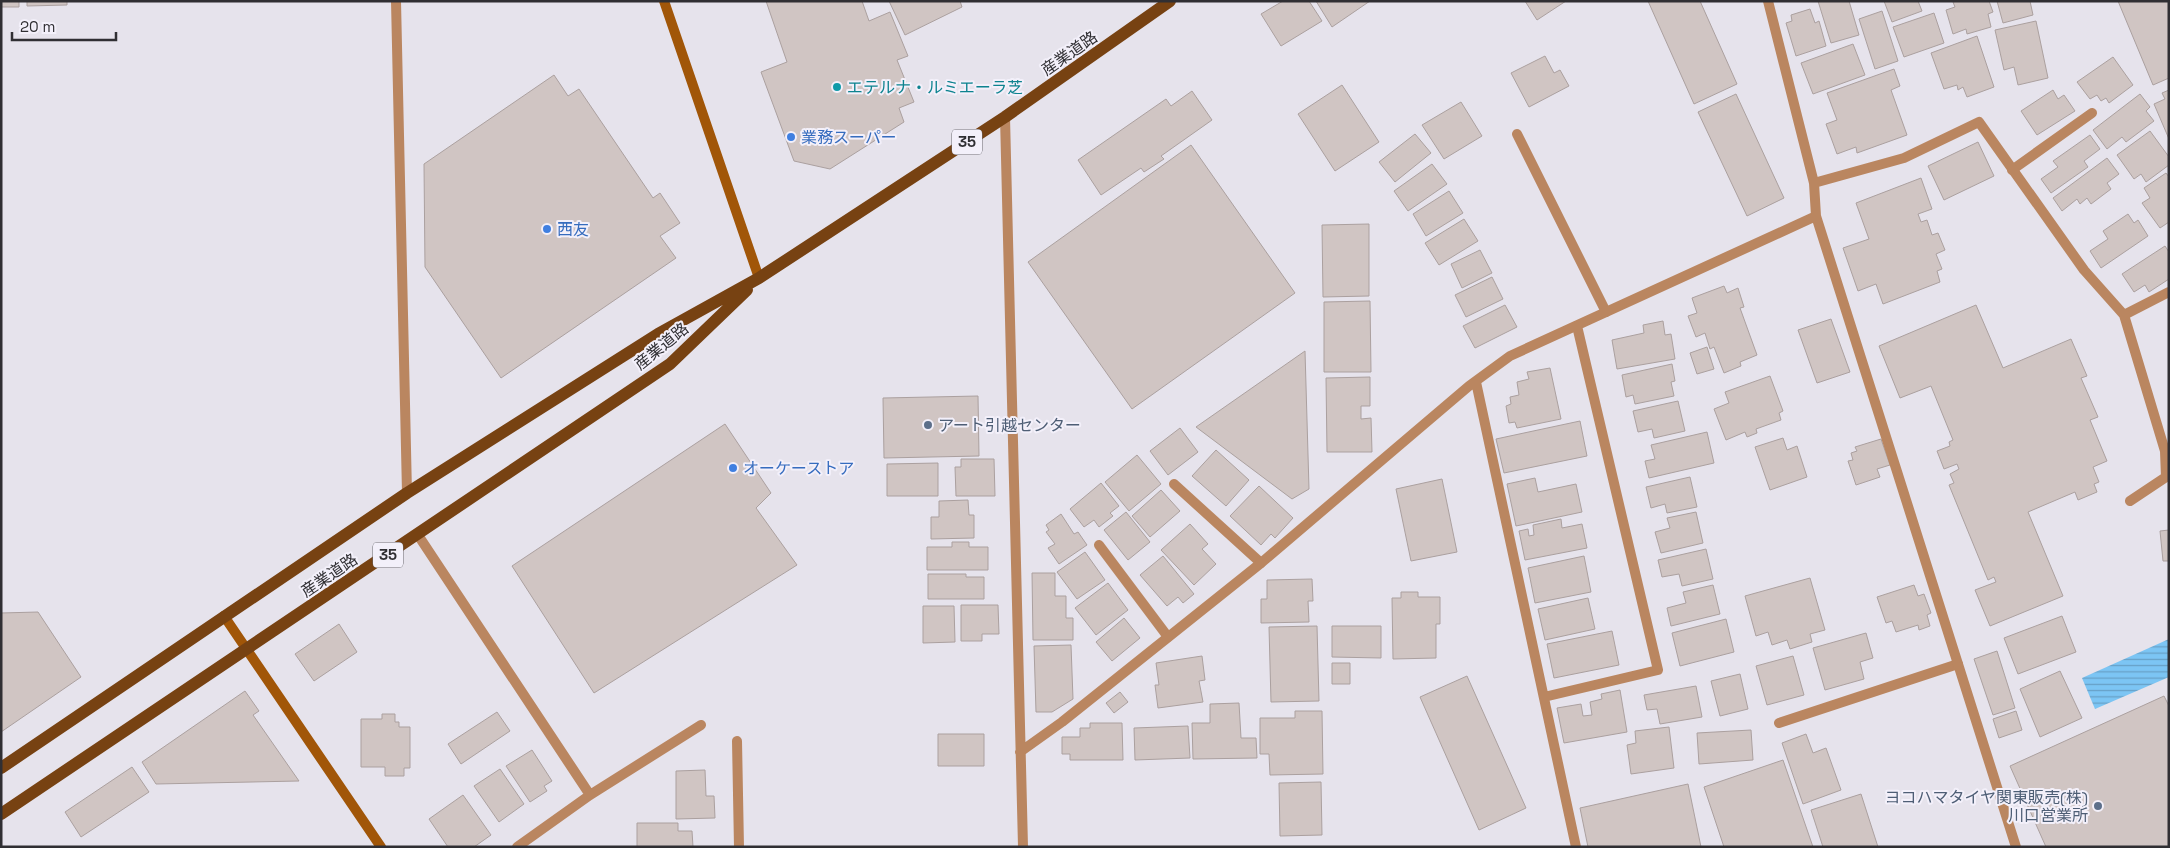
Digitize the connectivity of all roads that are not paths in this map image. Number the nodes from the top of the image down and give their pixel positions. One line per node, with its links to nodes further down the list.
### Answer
1 (396, 1): 18 (street)
2 (664, 1): 11 (street)
3 (1170, 1): 6 (main road, 産業道路 / 35)
4 (1770, 2): 9 (street)
5 (2092, 114): 8 (street)
6 (1005, 117): 11 (main road, 産業道路 / 35); 31 (street)
7 (1516, 134): 13 (street)
8 (2012, 170): 9 (street); 14 (street)
9 (1814, 183): 10 (street)
10 (1816, 216): 13 (street); 26 (street)
11 (759, 278): 18 (main road, 産業道路 / 35); 20 (main road, 産業道路 / 35)
12 (2169, 292): 14 (street)
13 (1606, 312): 15 (street)
14 (2124, 315): 19 (street)
15 (1577, 326): 16 (street); 27 (street)
16 (1476, 382): 22 (street); 27 (street)
17 (1174, 484): 22 (street)
18 (407, 493): 23 (main road, 産業道路 / 35)
19 (2130, 501)
20 (418, 535): 25 (main road, 産業道路 / 35); 33 (street)
21 (1099, 545): 24 (street)
22 (1261, 563): 24 (street)
23 (224, 616): 25 (street); 32 (main road, 産業道路 / 35)
24 (1168, 637): 31 (street)
25 (246, 649): 34 (main road, 産業道路 / 35); 35 (street)
26 (1958, 664): 28 (street); 40 (street)
27 (1544, 697): 39 (street)
28 (1779, 723)
29 (701, 725): 33 (street)
30 (737, 741): 37 (street)
31 (1020, 752): 38 (street)
32 (1, 768)
33 (590, 795): 36 (street)
34 (1, 814)
35 (381, 847)
36 (517, 847)
37 (740, 847)
38 (1023, 847)
39 (1576, 847)
40 (2016, 847)

